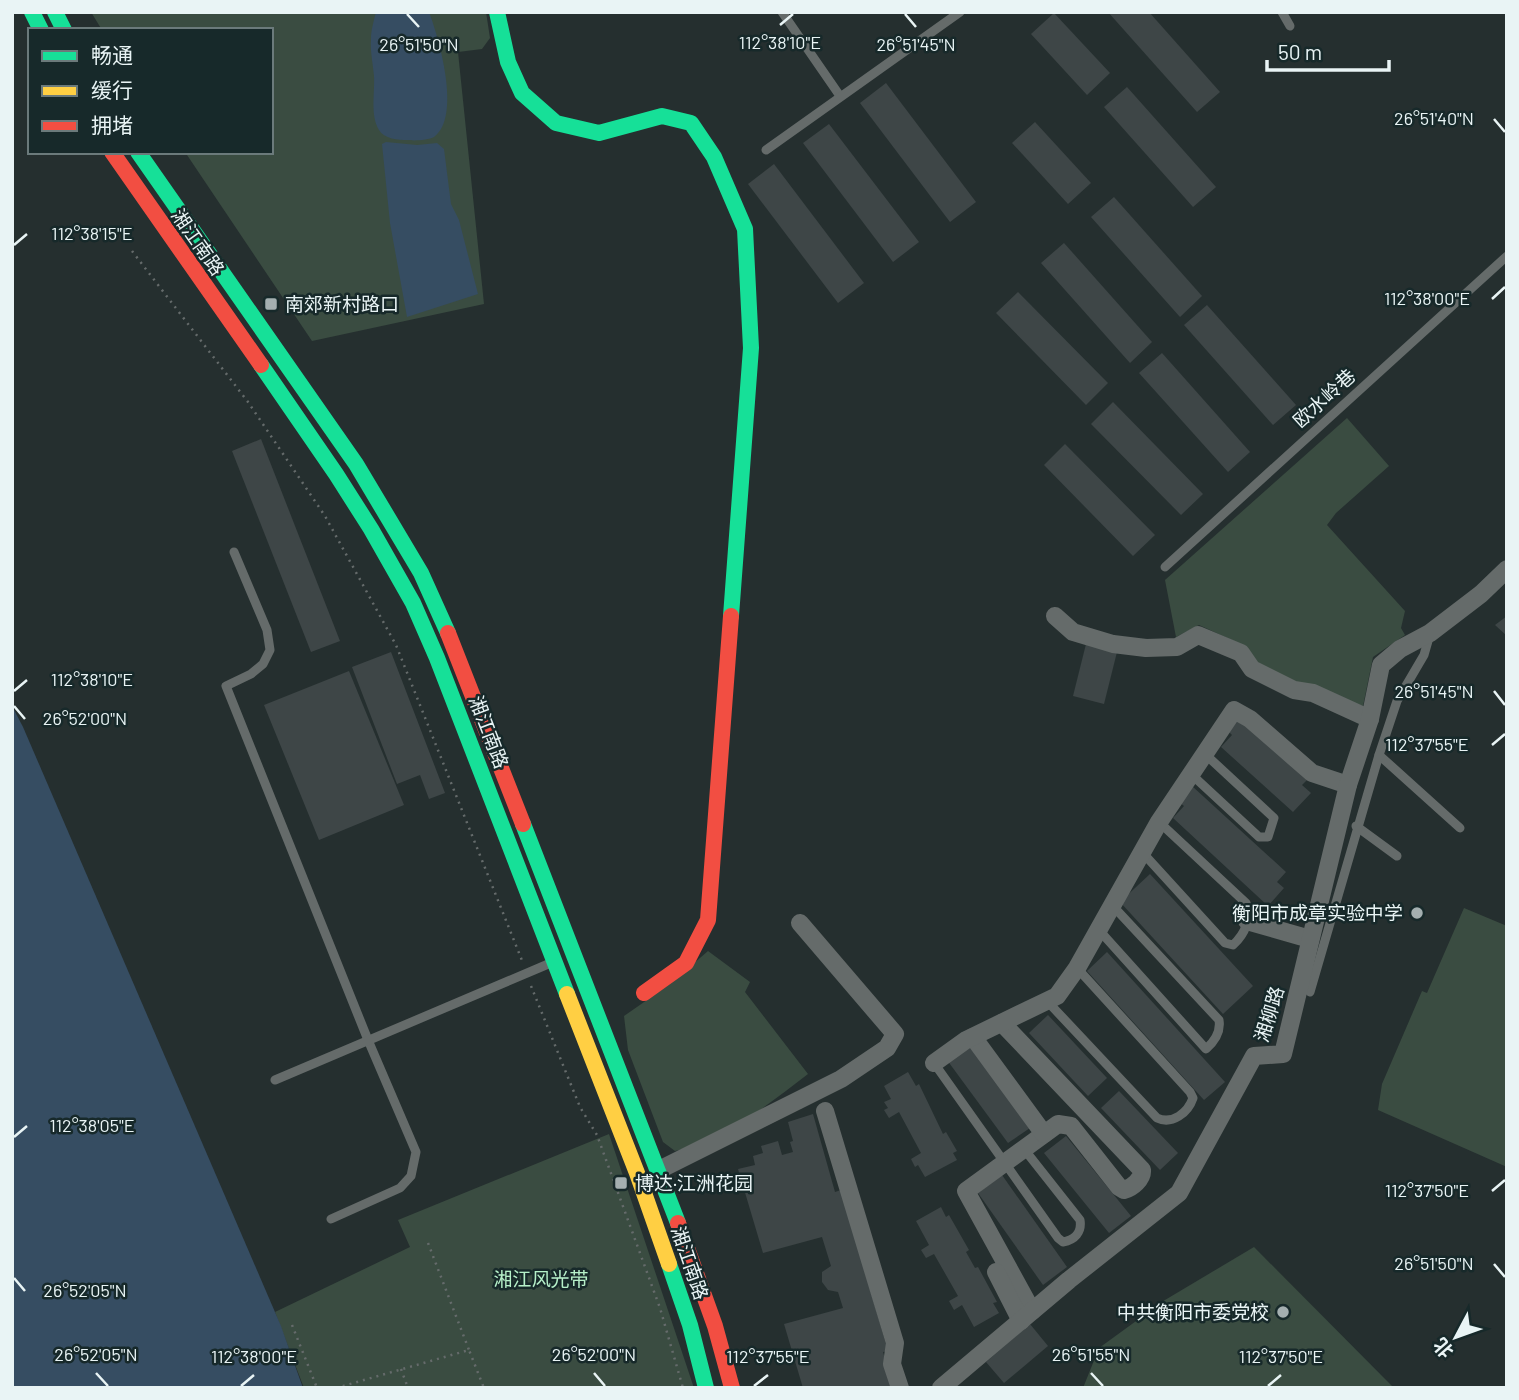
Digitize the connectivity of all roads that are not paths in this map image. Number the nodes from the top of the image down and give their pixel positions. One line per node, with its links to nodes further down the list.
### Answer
1 (32, 12): 8 (main road)
2 (55, 12): 9 (main road)
3 (497, 12): 38 (main road)
4 (782, 12): 10 (lane)
5 (960, 12): 10 (lane)
6 (1282, 12): 7 (lane)
7 (1290, 26)
8 (40, 28)
9 (63, 28)
10 (840, 96): 11 (lane)
11 (766, 150)
12 (113, 154): 35 (main road, 湘江南路)
13 (139, 154): 49 (main road, 湘江南路)
14 (1507, 256): 16 (lane, 欧水岭巷)
15 (234, 552): 42 (lane)
16 (1165, 567)
17 (1507, 569): 19 (street, 湘柳路)
18 (1055, 616): 20 (street)
19 (1430, 633): 20 (street, 湘柳路); 22 (lane)
20 (1370, 719): 24 (street, 湘柳路)
21 (1205, 754): 23 (street); 23 (lane); 24 (street)
22 (1379, 755): 26 (lane); 27 (lane)
23 (1191, 774): 25 (street)
24 (1348, 785): 34 (street, 湘柳路)
25 (1159, 822): 28 (street); 31 (lane)
26 (1356, 826): 29 (lane); 37 (lane)
27 (1460, 828)
28 (1142, 852): 30 (street); 31 (lane)
29 (1396, 856)
30 (1112, 905): 33 (street); 33 (lane)
31 (1247, 921): 34 (street)
32 (800, 923): 49 (street)
33 (1098, 929): 36 (street)
34 (1310, 939): 51 (street, 湘柳路)
35 (555, 961): 42 (lane); 52 (main road, 湘江南路)
36 (1077, 968): 39 (street); 39 (lane)
37 (1310, 992)
38 (645, 993)
39 (1047, 1001): 40 (street)
40 (1002, 1023): 41 (street); 46 (street)
41 (973, 1037): 43 (street); 46 (street)
42 (368, 1040): 44 (lane); 50 (lane)
43 (934, 1063): 48 (lane)
44 (275, 1080)
45 (825, 1111): 54 (street)
46 (1044, 1134): 47 (street)
47 (1024, 1149): 48 (street); 48 (lane)
48 (1004, 1163): 51 (street)
49 (659, 1170): 53 (main road, 湘江南路)
50 (331, 1219)
51 (1027, 1316): 55 (street, 湘柳路)
52 (706, 1388)
53 (732, 1388)
54 (900, 1388)
55 (941, 1388)

